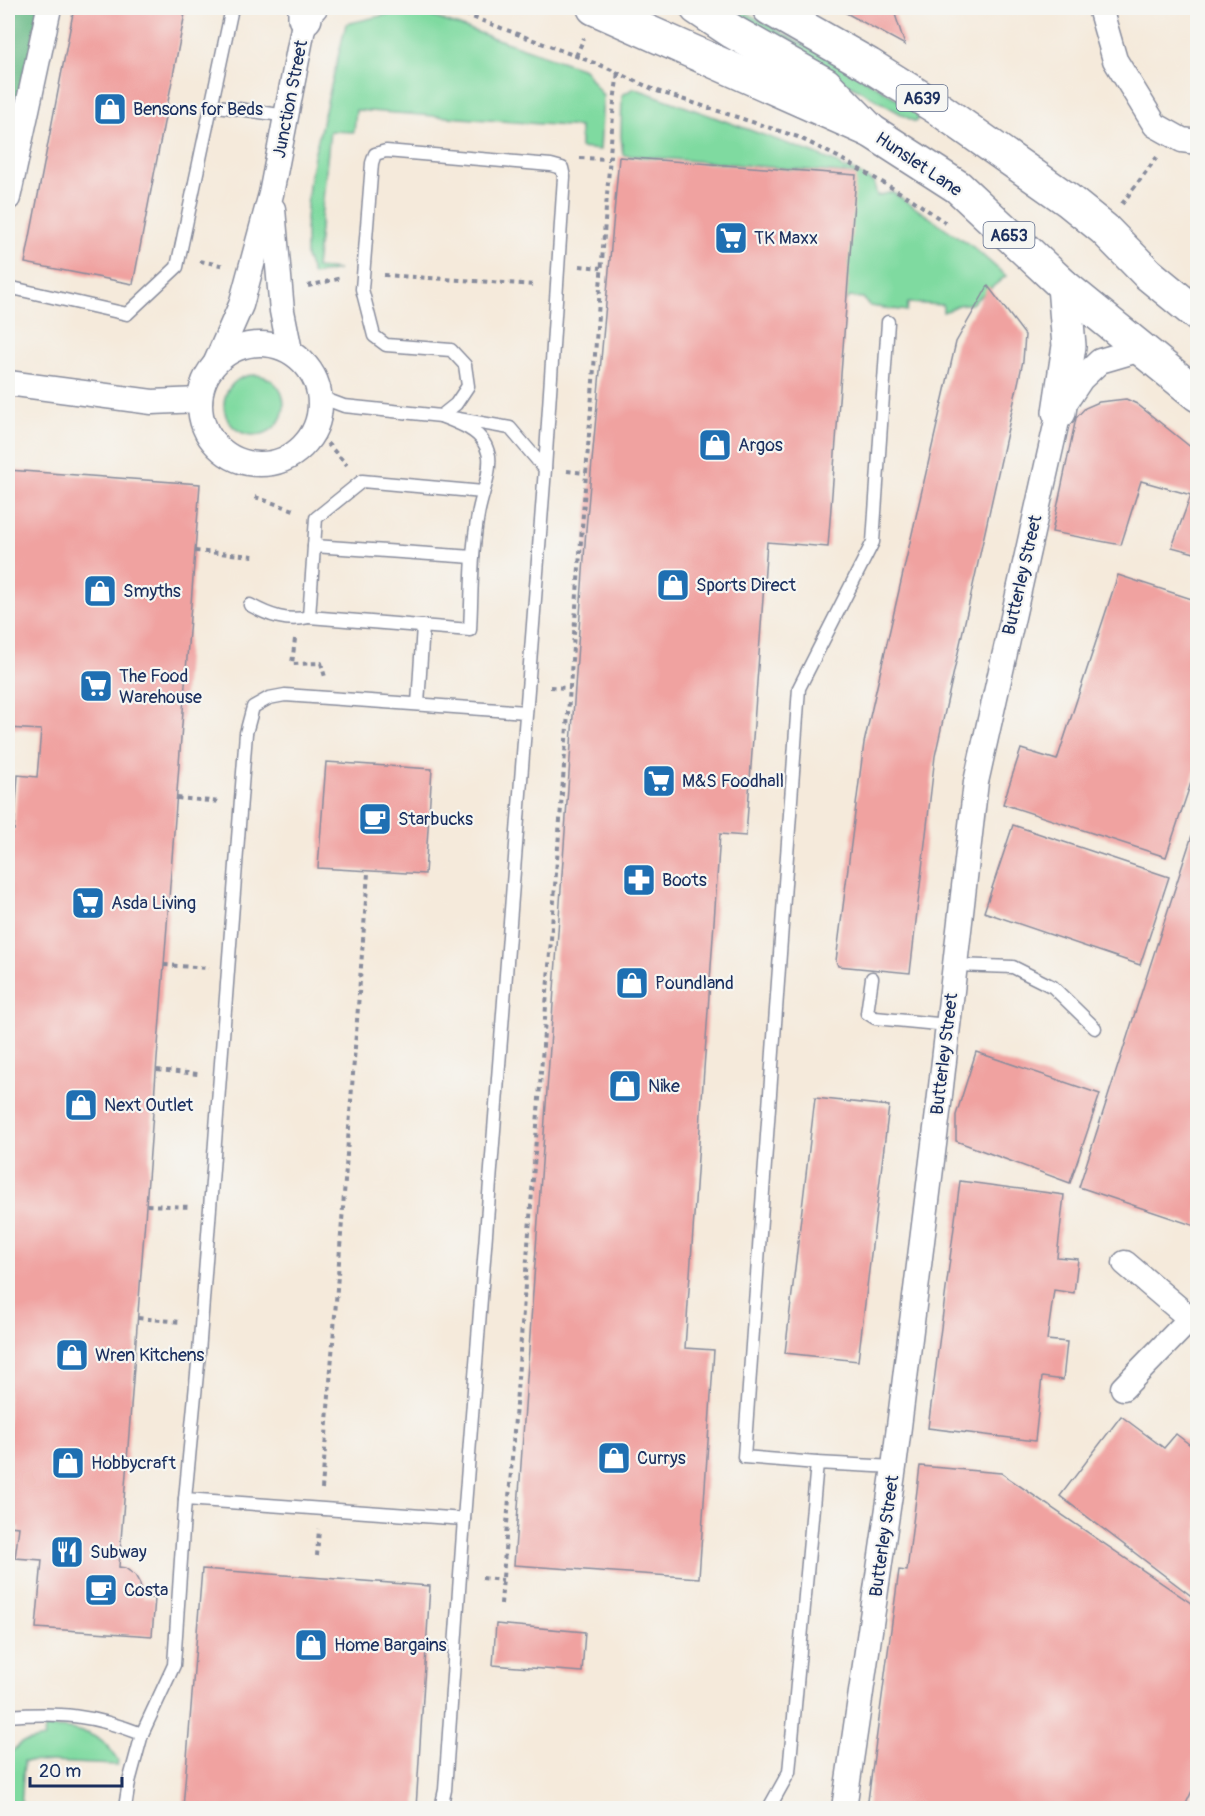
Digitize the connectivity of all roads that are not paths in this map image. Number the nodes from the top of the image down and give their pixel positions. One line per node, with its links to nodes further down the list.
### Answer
1 (49, 8): 13 (street)
2 (232, 8): 8 (lane)
3 (594, 8): 10 (main road, Hunslet Lane / A653)
4 (697, 8): 10 (main road, A653)
5 (769, 8): 16 (main road, A639)
6 (1100, 8): 11 (street)
7 (308, 11): 9 (street, Junction Street)
8 (211, 105): 9 (lane); 15 (lane)
9 (287, 117): 12 (street, Junction Street)
10 (871, 131): 14 (main road, Hunslet Lane / A653)
11 (1197, 142)
12 (271, 194): 19 (street, Junction Street); 20 (street, Junction Street)
13 (8, 198)
14 (1064, 286): 18 (main road, Hunslet Lane / A653); 25 (main road)
15 (8, 287)
16 (1197, 315)
17 (888, 322): 43 (lane)
18 (1141, 349): 22 (main road, Hunslet Lane / A653); 25 (street, Butterley Street)
19 (290, 351): 20 (street); 23 (street)
20 (216, 362): 24 (street, Junction Street)
21 (8, 383): 24 (street)
22 (1197, 395)
23 (320, 397): 24 (street); 26 (lane)
24 (200, 400)
25 (1059, 412): 36 (street, Butterley Street)
26 (441, 416): 27 (lane); 27 (lane); 28 (lane)
27 (545, 469): 35 (lane)
28 (483, 492): 29 (lane); 30 (lane)
29 (314, 546): 30 (lane); 32 (lane)
30 (473, 557): 33 (lane)
31 (250, 605): 32 (lane)
32 (303, 618): 33 (lane)
33 (423, 626): 34 (lane)
34 (418, 704): 35 (lane); 45 (lane)
35 (526, 712): 46 (lane)
36 (955, 965): 38 (street, Butterley Street); 39 (lane)
37 (872, 978): 38 (lane)
38 (948, 1025): 44 (street, Butterley Street)
39 (1095, 1028)
40 (1125, 1263): 41 (street)
41 (1194, 1322): 42 (street)
42 (1123, 1388)
43 (817, 1463): 44 (lane); 51 (lane)
44 (894, 1467): 52 (street, Butterley Street)
45 (185, 1498): 46 (lane); 48 (lane)
46 (464, 1519): 50 (lane)
47 (8, 1716): 48 (lane)
48 (142, 1734): 49 (lane)
49 (125, 1809)
50 (441, 1809)
51 (769, 1809)
52 (844, 1809)

